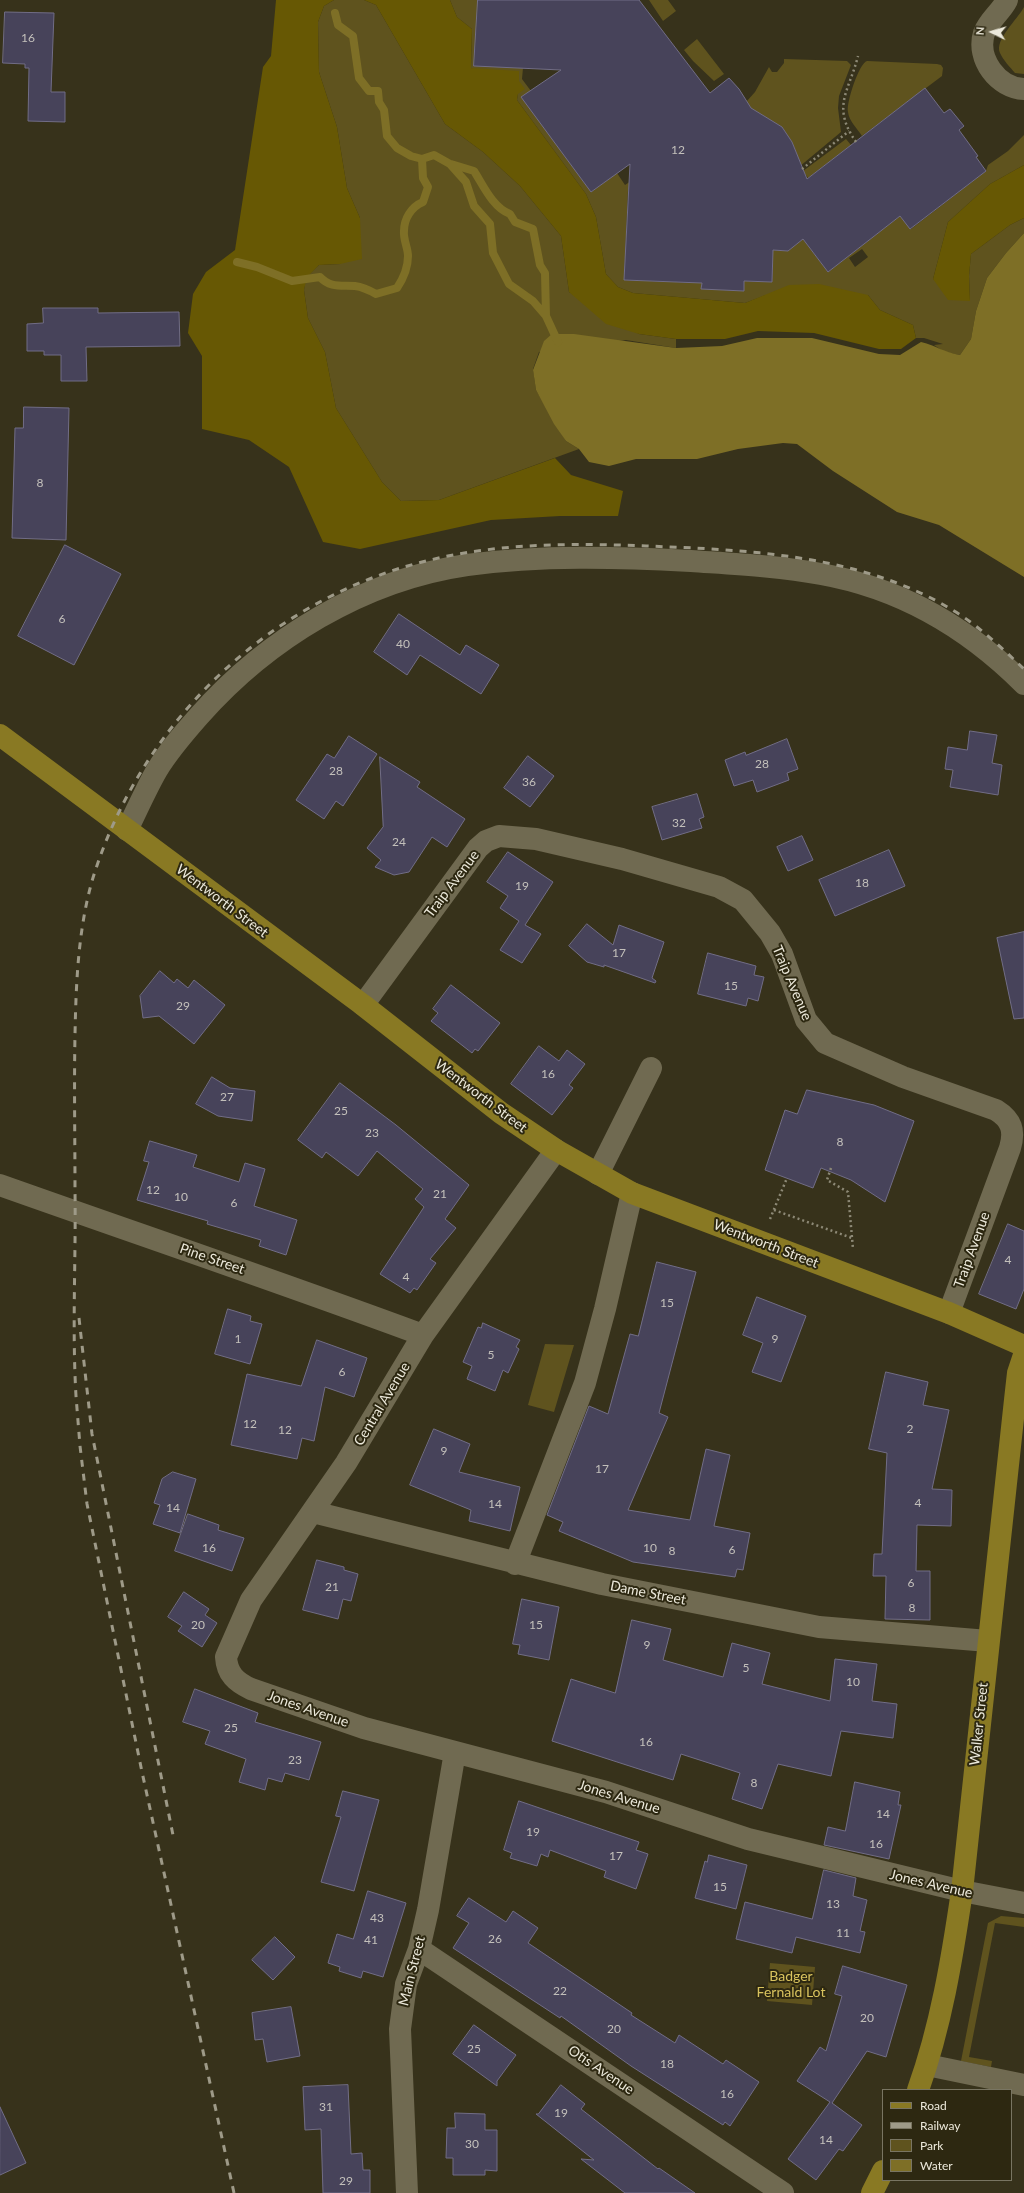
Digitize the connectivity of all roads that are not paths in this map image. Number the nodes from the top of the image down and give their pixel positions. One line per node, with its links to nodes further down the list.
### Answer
1 (1007, 0): 2 (street)
2 (1024, 89)
3 (1024, 684): 5 (street)
4 (0, 734): 5 (main road, Wentworth Street)
5 (127, 830): 6 (main road, Wentworth Street)
6 (363, 1005): 8 (main road, Wentworth Street); 12 (street, Traip Avenue)
7 (651, 1068): 9 (street)
8 (556, 1150): 9 (main road, Wentworth Street); 13 (street, Central Avenue)
9 (598, 1174): 11 (main road, Wentworth Street)
10 (0, 1185): 13 (street, Pine Street)
11 (632, 1193): 12 (main road, Wentworth Street); 17 (street)
12 (949, 1313): 14 (main road, Wentworth Street)
13 (423, 1335): 16 (street, Central Avenue)
14 (1024, 1346)
15 (1024, 1356): 18 (main road, Walker Street)
16 (313, 1512): 17 (street, Dame Street); 19 (street, Central Avenue)
17 (515, 1564): 18 (street, Dame Street)
18 (988, 1641): 21 (main road, Walker Street)
19 (226, 1667): 20 (street, Jones Avenue)
20 (456, 1752): 21 (street, Jones Avenue); 23 (street, Main Street)
21 (962, 1892): 22 (street, Jones Avenue); 24 (main road, Walker Street)
22 (1024, 1902)
23 (419, 1949): 28 (street, Main Street); 29 (street, Otis Avenue)
24 (927, 2065): 25 (street); 26 (main road, Walker Street)
25 (1024, 2085)
26 (918, 2089)
27 (882, 2173): 30 (main road)
28 (407, 2193)
29 (783, 2193)
30 (872, 2193)

